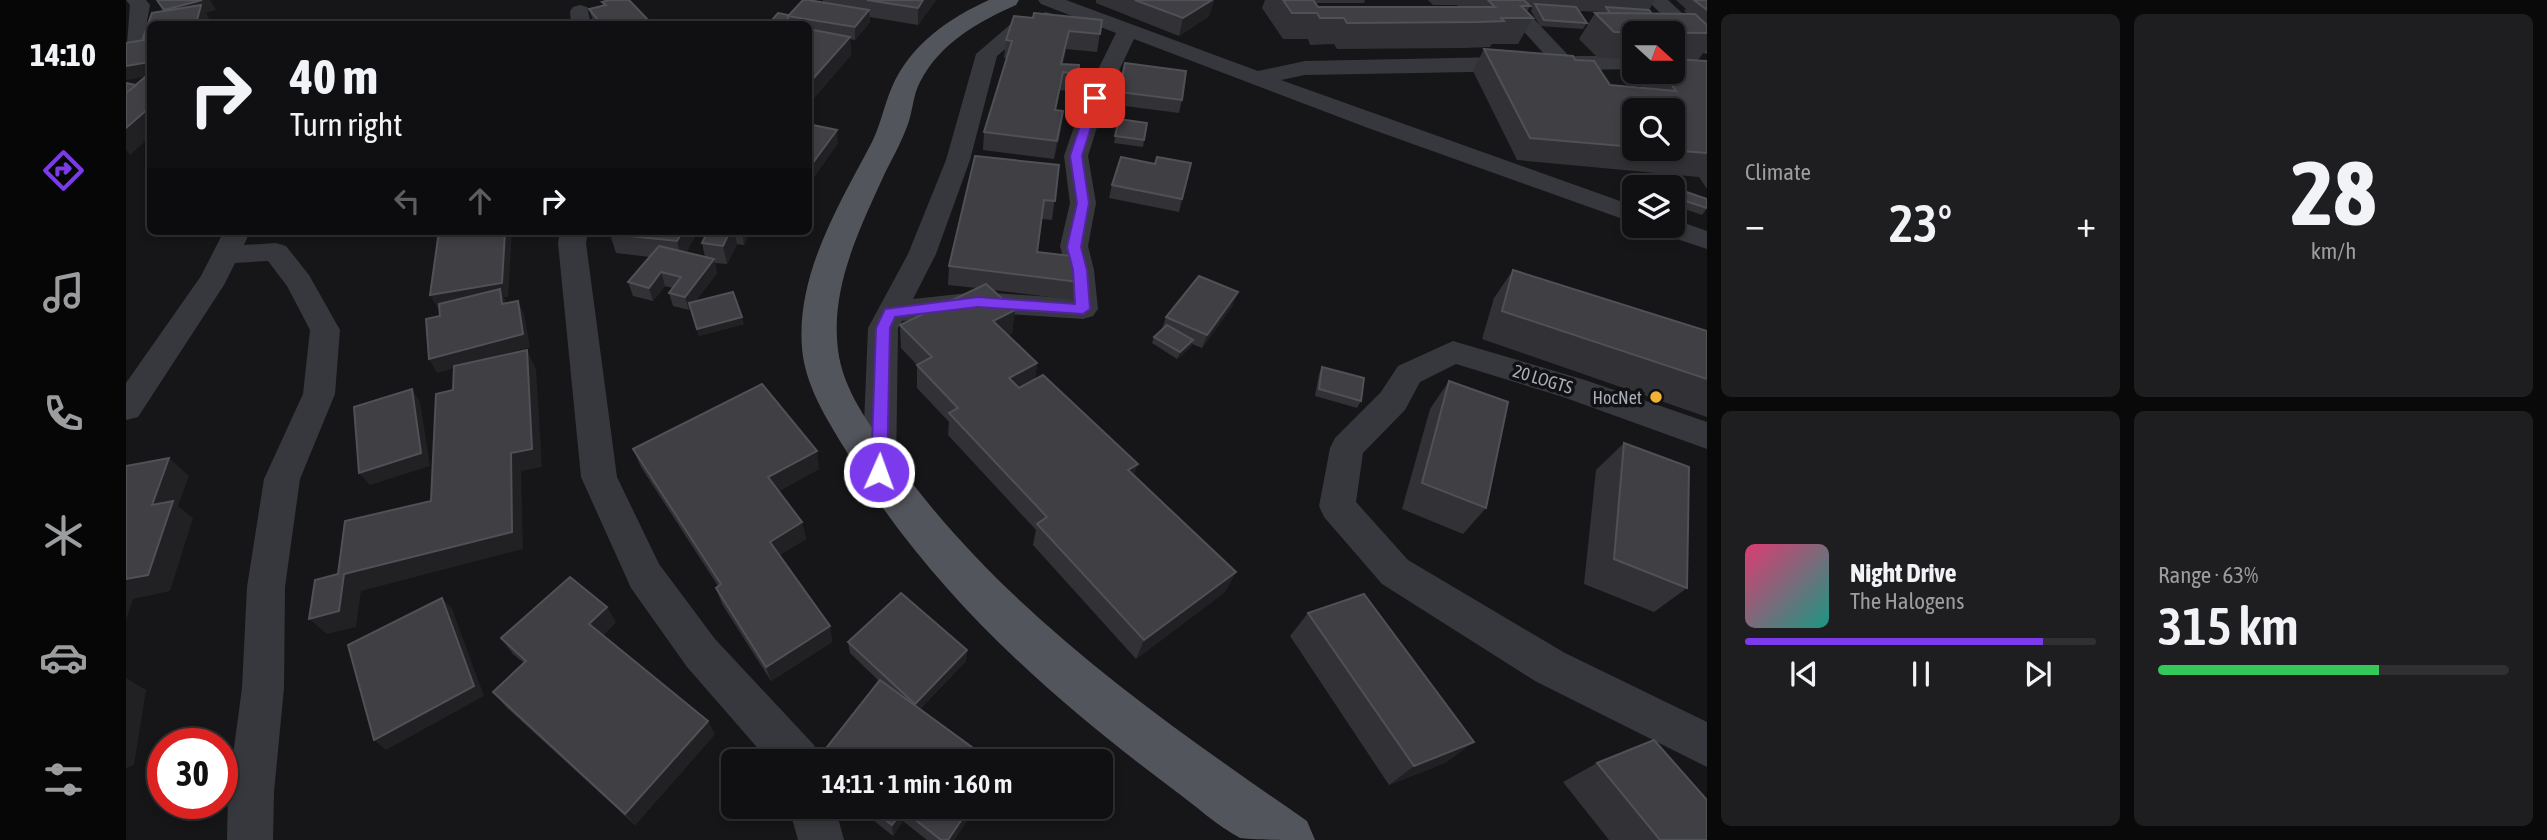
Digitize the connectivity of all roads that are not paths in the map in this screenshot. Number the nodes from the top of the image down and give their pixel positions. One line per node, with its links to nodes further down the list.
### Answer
1 (136, 0): 6 (street)
2 (1008, 0): 21 (main road)
3 (1505, 0): 10 (street)
4 (1657, 0): 9 (street)
5 (1061, 5): 7 (street); 18 (street)
6 (131, 20): 8 (street)
7 (1128, 30): 12 (street); 18 (street)
8 (126, 52)
9 (1703, 59)
10 (1563, 62): 11 (street); 12 (street)
11 (1622, 63)
12 (1256, 78): 13 (street)
13 (1622, 211)
14 (1685, 232): 16 (street)
15 (573, 235): 23 (street)
16 (1707, 240)
17 (231, 243): 19 (street); 25 (street)
18 (890, 312): 21 (street)
19 (126, 408)
20 (1707, 436): 22 (street, 20 LOGTS)
21 (879, 472): 27 (main road)
22 (1707, 745)
23 (787, 749)
24 (815, 819): 26 (street)
25 (250, 840)
26 (821, 840)
27 (1288, 840)

